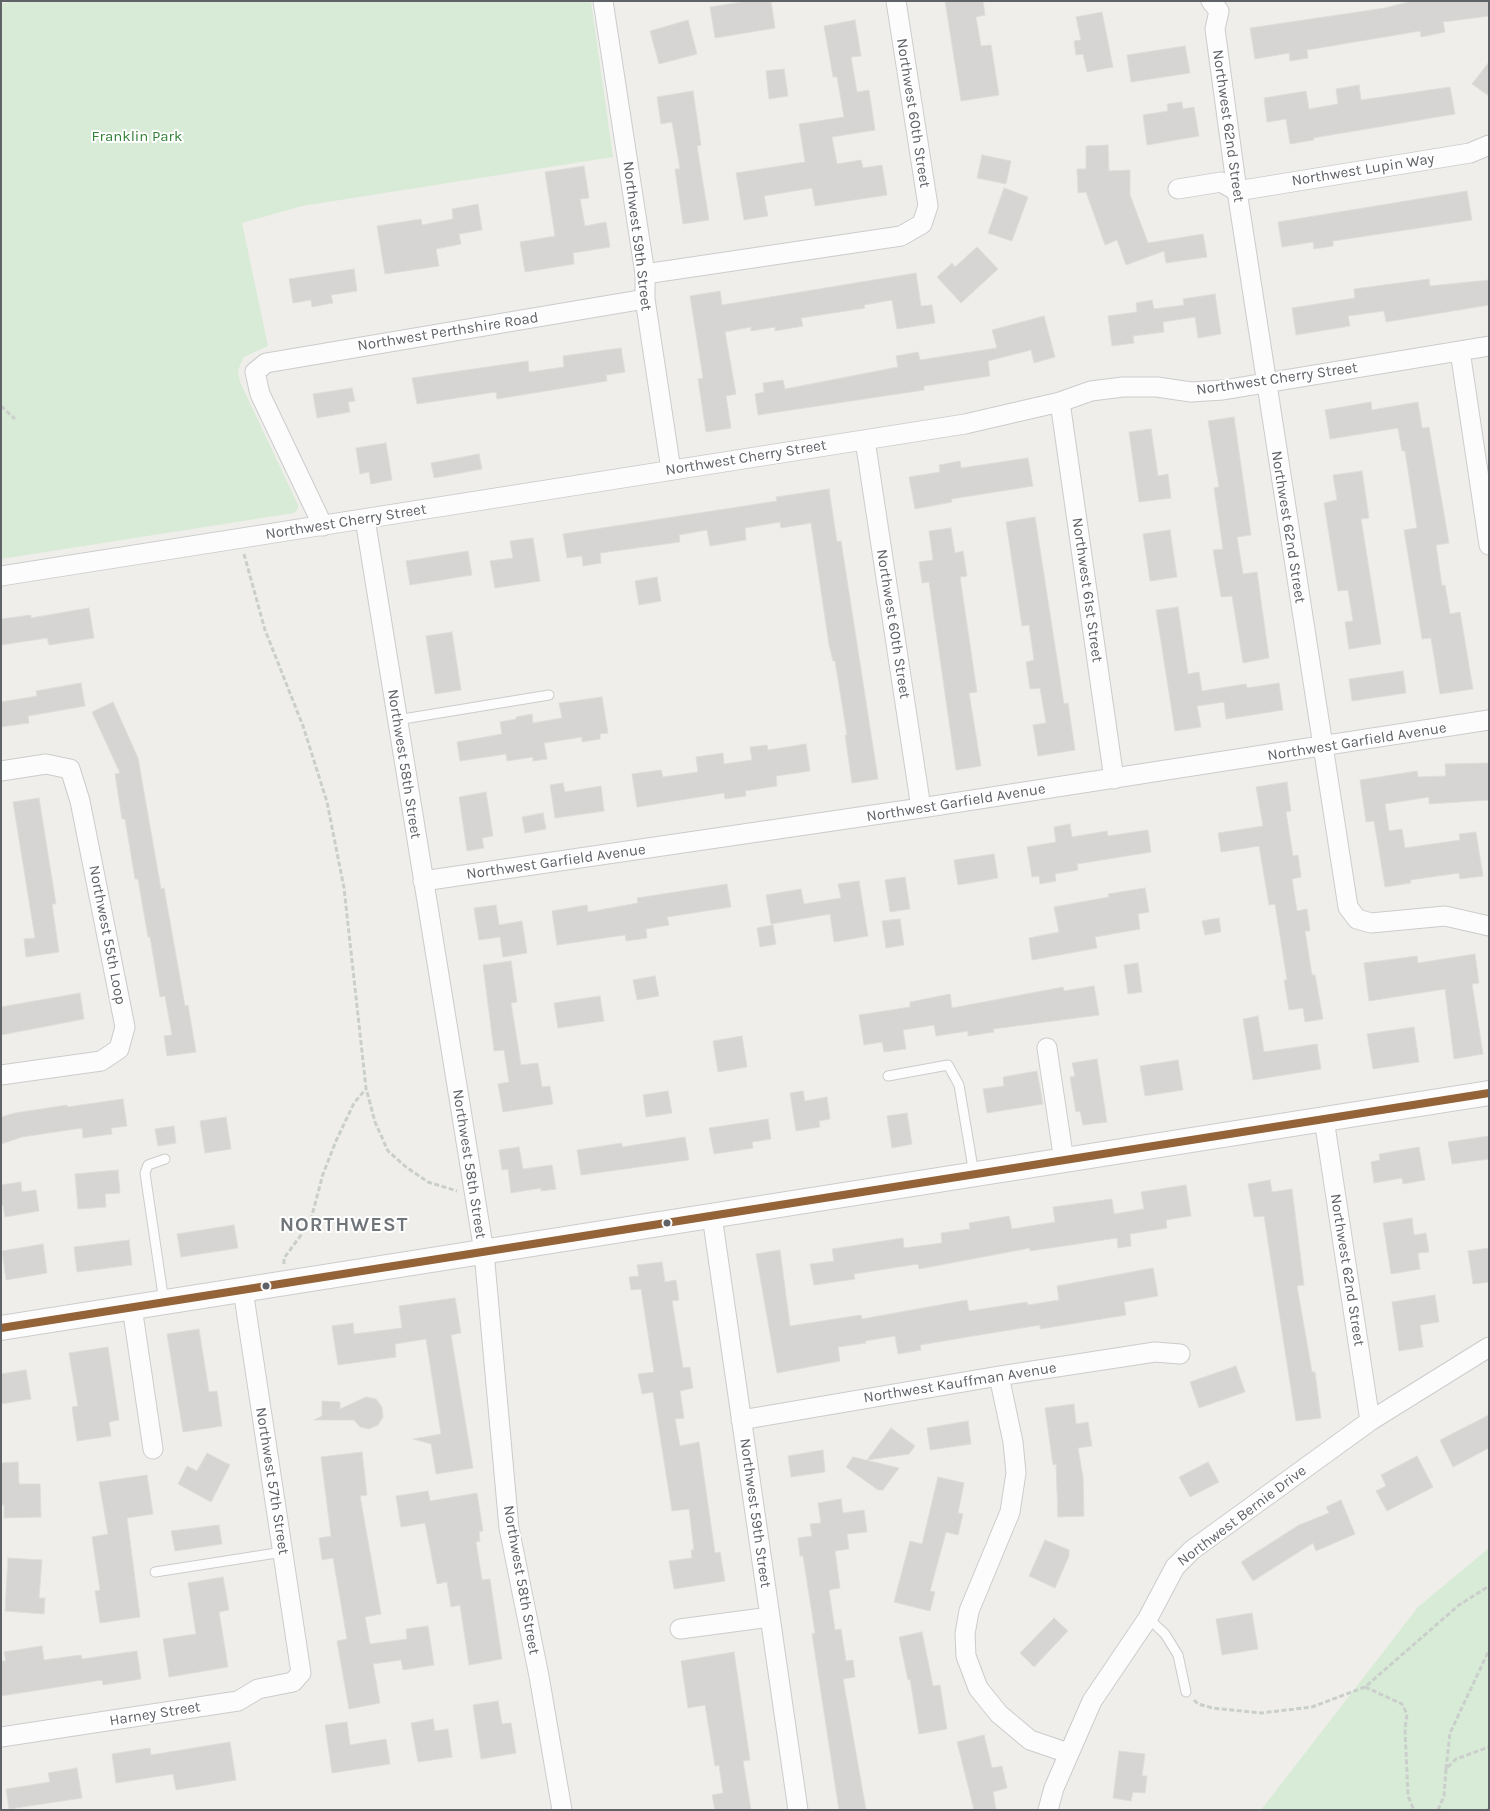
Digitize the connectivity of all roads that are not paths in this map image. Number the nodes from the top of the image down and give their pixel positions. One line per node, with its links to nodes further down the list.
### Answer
1 (603, 1): 8 (street, Northwest 59th Street)
2 (896, 1): 8 (street, Northwest 60th Street)
3 (1202, 1): 4 (street)
4 (1219, 5): 7 (street, Northwest 62nd Street)
5 (1489, 146): 7 (street, Northwest Lupin Way)
6 (1178, 189): 7 (street)
7 (1237, 191): 12 (street, Northwest 62nd Street)
8 (645, 274): 9 (street, Northwest 59th Street)
9 (645, 300): 15 (street, Northwest 59th Street); 17 (street, Northwest Perthshire Road)
10 (1489, 346): 11 (street, Northwest Cherry Street)
11 (1460, 351): 12 (street, Northwest Cherry Street); 18 (street)
12 (1266, 382): 13 (street, Northwest Cherry Street); 23 (street, Northwest 62nd Street)
13 (1060, 402): 14 (street, Northwest Cherry Street); 25 (street, Northwest 61st Street)
14 (865, 440): 15 (street, Northwest Cherry Street); 26 (street, Northwest 60th Street)
15 (671, 470): 16 (street, Northwest Cherry Street)
16 (364, 519): 17 (street, Northwest Cherry Street); 21 (street, Northwest 58th Street)
17 (323, 526): 19 (street, Northwest Cherry Street)
18 (1489, 545)
19 (1, 576)
20 (549, 695): 21 (lane)
21 (397, 720): 27 (street, Northwest 58th Street)
22 (1489, 720): 23 (street, Northwest Garfield Avenue)
23 (1322, 748): 25 (street, Northwest Garfield Avenue); 28 (street, Northwest 62nd Street)
24 (1, 771): 30 (street, Northwest 55th Loop)
25 (1114, 779): 26 (street, Northwest Garfield Avenue)
26 (921, 808): 27 (street, Northwest Garfield Avenue)
27 (423, 881): 38 (street, Northwest 58th Street)
28 (1489, 926)
29 (1047, 1048): 35 (street)
30 (1, 1075)
31 (888, 1076): 36 (lane)
32 (1489, 1093): 33 (street)
33 (1324, 1119): 35 (street); 47 (street, Northwest 62nd Street)
34 (165, 1159): 40 (lane)
35 (1064, 1161): 36 (street)
36 (974, 1175): 37 (street)
37 (712, 1216): 38 (street); 46 (street, Northwest 59th Street)
38 (484, 1252): 39 (street); 58 (street, Northwest 58th Street)
39 (243, 1290): 40 (street); 49 (street, Northwest 57th Street)
40 (164, 1302): 41 (street)
41 (132, 1307): 42 (street); 48 (street)
42 (1, 1328)
43 (1489, 1347): 47 (street, Northwest Bernie Drive)
44 (1180, 1354): 45 (street, Northwest Kauffman Avenue)
45 (999, 1376): 46 (street, Northwest Kauffman Avenue); 57 (street)
46 (741, 1420): 51 (street, Northwest 59th Street)
47 (1370, 1421): 52 (street, Northwest Bernie Drive)
48 (153, 1449)
49 (282, 1552): 50 (lane); 54 (street, Northwest 57th Street)
50 (156, 1572)
51 (770, 1617): 53 (street); 59 (street, Northwest 59th Street)
52 (1148, 1618): 55 (lane); 57 (street, Northwest Bernie Drive)
53 (680, 1629)
54 (301, 1673): 56 (street, Harney Street)
55 (1186, 1692)
56 (1, 1737)
57 (1068, 1753): 60 (street, Northwest Bernie Drive)
58 (562, 1810)
59 (798, 1810)
60 (1048, 1810)

